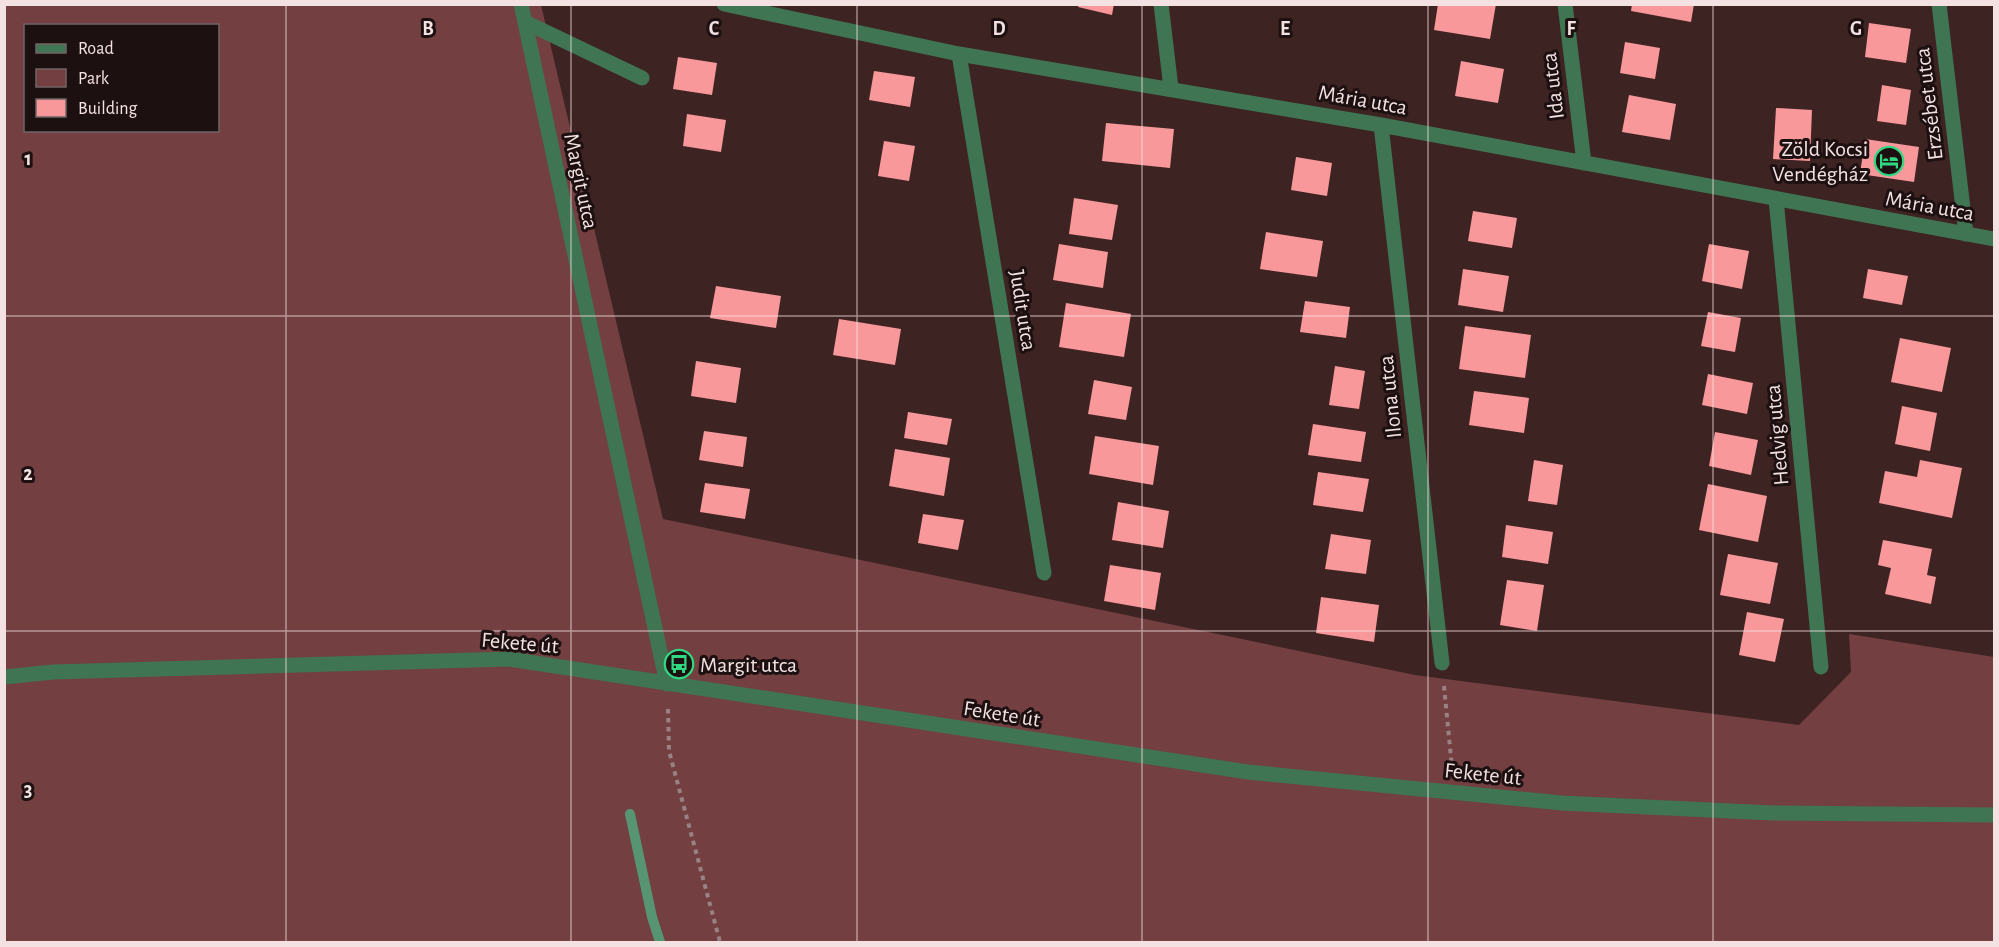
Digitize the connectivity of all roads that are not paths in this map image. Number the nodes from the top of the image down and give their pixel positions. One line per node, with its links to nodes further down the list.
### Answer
1 (521, 4): 7 (street, Margit utca)
2 (724, 4): 6 (street, Mária utca)
3 (1161, 4): 10 (street)
4 (1565, 4): 12 (street, Ida utca)
5 (1939, 4): 14 (street, Erzsébet utca)
6 (755, 7): 8 (street, Mária utca)
7 (525, 22): 9 (street); 20 (street, Margit utca)
8 (959, 54): 10 (street, Mária utca); 16 (street, Judit utca)
9 (642, 78)
10 (1172, 88): 11 (street, Mária utca)
11 (1381, 125): 12 (street, Mária utca); 17 (street, Ilona utca)
12 (1584, 163): 13 (street, Mária utca)
13 (1776, 199): 14 (street, Mária utca); 18 (street, Hedvig utca)
14 (1966, 234): 15 (street, Mária utca)
15 (1995, 239)
16 (1044, 573)
17 (1442, 663)
18 (1821, 667)
19 (4, 677): 20 (street, Fekete út)
20 (667, 684): 21 (street, Fekete út)
21 (1995, 815)

